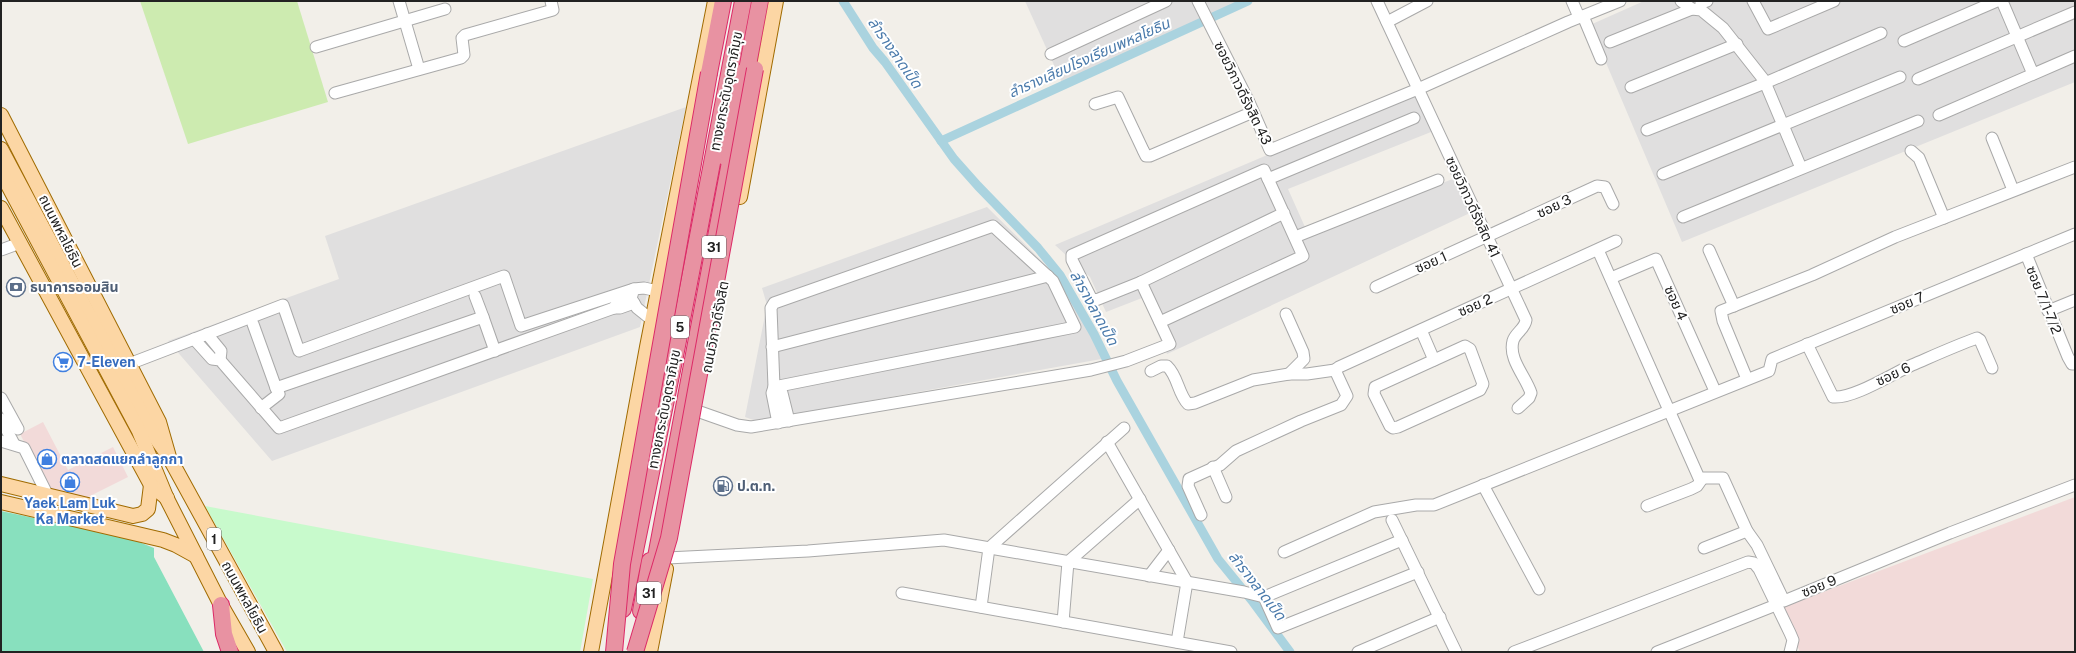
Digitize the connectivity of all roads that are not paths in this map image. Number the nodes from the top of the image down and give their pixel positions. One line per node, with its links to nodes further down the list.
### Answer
1 (399, 1): 26 (street)
2 (715, 1): 83 (main road)
3 (724, 1): 167 (highway, 5, bridge)
4 (734, 1): 166 (highway, 31)
5 (743, 1): 167 (highway, ทางยกระดับอุตราภิมุข / 5, bridge)
6 (754, 1): 168 (highway, ทางยกระดับอุตราภิมุข / 5, bridge)
7 (760, 1): 140 (highway, ถนนวิภาวดีรังสิต / 31)
8 (768, 1): 168 (highway, 5, bridge)
9 (776, 1): 116 (main road, ถนนวิภาวดีรังสิต / 31)
10 (1166, 1): 34 (street)
11 (1198, 1): 46 (street, ซอยวิภาวดีรังสิต 43)
12 (1377, 1): 27 (street, ซอยวิภาวดีรังสิต 41)
13 (1427, 1): 27 (street)
14 (1572, 1): 25 (street)
15 (1620, 1): 25 (street)
16 (1681, 1): 21 (street)
17 (1753, 1): 18 (street)
18 (1834, 1)
19 (1997, 1): 30 (street)
20 (2002, 1): 29 (street)
21 (1700, 5): 31 (street); 32 (street)
22 (552, 6): 37 (street)
23 (445, 8): 26 (street)
24 (2075, 12): 29 (street)
25 (1581, 16): 36 (street); 43 (street)
26 (405, 21): 33 (street); 37 (street)
27 (1387, 22): 43 (street, ซอยวิภาวดีรังสิต 41)
28 (1881, 33): 41 (street)
29 (2017, 37): 38 (street); 40 (street)
30 (1904, 41)
31 (1610, 42)
32 (1737, 44): 41 (street); 42 (street)
33 (316, 47)
34 (1051, 54)
35 (2075, 56): 38 (street)
36 (1601, 59)
37 (419, 68): 44 (street)
38 (2033, 74): 48 (street)
39 (1900, 77): 51 (street)
40 (1918, 79)
41 (1765, 83): 51 (street); 52 (street)
42 (1631, 87)
43 (1418, 89): 46 (street, ซอยวิภาวดีรังสิต 43); 71 (street, ซอยวิภาวดีรังสิต 41)
44 (335, 93)
45 (1095, 104): 46 (street)
46 (1253, 112)
47 (1, 115): 102 (main road, ถนนพหลโยธิน / 1)
48 (1939, 115)
49 (1414, 118): 60 (street)
50 (1918, 121): 57 (street)
51 (1784, 124): 57 (street); 59 (street)
52 (1647, 130)
53 (1992, 138): 62 (street)
54 (1, 149): 68 (main road, ถนนพหลโยธิน)
55 (1911, 151): 67 (street)
56 (2075, 167): 62 (street)
57 (1801, 168): 66 (street)
58 (1, 172): 68 (main road, ถนนพหลโยธิน)
59 (1662, 174)
60 (1268, 178): 65 (street); 80 (street)
61 (1438, 180): 70 (street)
62 (2013, 190): 67 (street)
63 (1613, 204): 71 (street, ซอย 3)
64 (1, 208): 73 (main road, ถนนพหลโยธิน / 1)
65 (1284, 213): 70 (street); 80 (street)
66 (1683, 217)
67 (1944, 218): 87 (street)
68 (32, 220): 124 (main road, ถนนพหลโยธิน); 132 (main road, ถนนพหลโยธิน)
69 (2075, 234): 77 (street, ซอย 7)
70 (1295, 237): 92 (street)
71 (1486, 238): 81 (street, ซอย 1); 82 (street, ซอยวิภาวดีรังสิต 41)
72 (1616, 241): 75 (street, ซอย 2)
73 (20, 243): 74 (street); 128 (main road, ถนนพหลโยธิน / 1)
74 (1, 250)
75 (1598, 250): 79 (street); 82 (street, ซอย 2)
76 (1709, 250): 87 (street)
77 (2026, 254): 88 (street, ซอย 7/1-7/2); 97 (street, ซอย 7)
78 (1048, 276): 98 (street); 98 (street); 109 (street)
79 (1611, 278): 111 (street, ซอย 4); 115 (street)
80 (1141, 282): 92 (street)
81 (1376, 287)
82 (1512, 288): 94 (street, ซอย 2); 114 (street, ซอยวิภาวดีรังสิต 41)
83 (658, 291): 85 (street); 91 (main road)
84 (475, 296): 90 (street)
85 (633, 297): 91 (street); 95 (street); 99 (street)
86 (2075, 300): 88 (street)
87 (1734, 306): 108 (street)
88 (2048, 311): 103 (street, ซอย 7/1-7/2)
89 (1286, 314): 107 (street)
90 (483, 318): 99 (street); 110 (street)
91 (652, 320): 165 (main road)
92 (1160, 322): 118 (street)
93 (253, 324): 110 (street)
94 (1421, 330): 101 (street); 105 (street, ซอย 2)
95 (207, 334): 96 (street); 100 (street)
96 (194, 339): 100 (street); 102 (street)
97 (1807, 344): 104 (street, ซอย 6); 108 (street, ซอย 7)
98 (772, 347): 109 (street)
99 (495, 350): 113 (street)
100 (220, 360): 113 (street)
101 (1434, 360): 101 (street)
102 (129, 364): 124 (main road, ถนนพหลโยธิน / 1)
103 (2075, 364)
104 (1992, 368)
105 (1336, 370): 107 (street); 125 (street)
106 (1151, 371): 107 (street)
107 (1289, 374)
108 (1747, 379): 111 (street, ซอย 7)
109 (774, 387): 118 (street)
110 (276, 388): 113 (street)
111 (1715, 392): 115 (street, ซอย 7)
112 (1, 398): 120 (street)
113 (261, 408)
114 (1518, 408)
115 (1669, 410): 126 (street); 129 (street, ซอย 7)
116 (700, 412): 118 (street); 147 (main road, ถนนวิภาวดีรังสิต / 31)
117 (1, 419): 123 (street)
118 (783, 422)
119 (1124, 428): 122 (street)
120 (18, 429)
121 (1, 441): 123 (street)
122 (1108, 442): 134 (street); 142 (street)
123 (14, 444): 131 (street)
124 (170, 457): 164 (main road, ถนนพหลโยธิน / 1)
125 (1213, 467): 133 (street); 137 (street)
126 (1702, 479): 136 (street); 139 (street, ซอย 9)
127 (1, 484): 131 (main road)
128 (151, 485): 131 (main road); 132 (main road, ถนนพหลโยธิน / 1)
129 (1483, 485): 145 (street, ซอย 7); 153 (street)
130 (2075, 486): 139 (street, ซอย 9)
131 (48, 496)
132 (167, 498): 146 (main road, ถนนพหลโยธิน / 1)
133 (1226, 498)
134 (1140, 499): 144 (street); 148 (street)
135 (1, 502): 146 (main road)
136 (1647, 506)
137 (1201, 515)
138 (1392, 520): 141 (street)
139 (1747, 531): 143 (street)
140 (660, 535): 150 (highway); 168 (highway, ถนนวิภาวดีรังสิต / 31)
141 (1402, 540): 149 (street); 155 (street)
142 (989, 548): 147 (street); 148 (street); 158 (street)
143 (1704, 548)
144 (1169, 550): 151 (street); 152 (street)
145 (1284, 552)
146 (197, 556): 156 (main road, ถนนพหลโยธิน / 1)
147 (667, 558): 150 (main road, ถนนวิภาวดีรังสิต / 31)
148 (1068, 562): 151 (street); 160 (street)
149 (1418, 572): 155 (street); 159 (street)
150 (665, 575): 169 (main road, ถนนวิภาวดีรังสิต / 31)
151 (1148, 576): 152 (street)
152 (1187, 582): 155 (street); 161 (street)
153 (1539, 589)
154 (902, 593): 158 (street)
155 (1264, 598)
156 (221, 605): 162 (highway); 163 (main road, ถนนพหลโยธิน / 1)
157 (1776, 605): 173 (street); 174 (street); 175 (street)
158 (982, 607): 160 (street)
159 (1440, 617): 171 (street); 172 (street)
160 (1063, 622): 161 (street)
161 (1177, 642): 170 (street)
162 (230, 652)
163 (248, 652)
164 (276, 652)
165 (592, 652)
166 (610, 652)
167 (614, 652)
168 (636, 652)
169 (650, 652)
170 (1231, 652)
171 (1358, 652)
172 (1456, 652)
173 (1514, 652)
174 (1657, 652)
175 (1790, 652)

